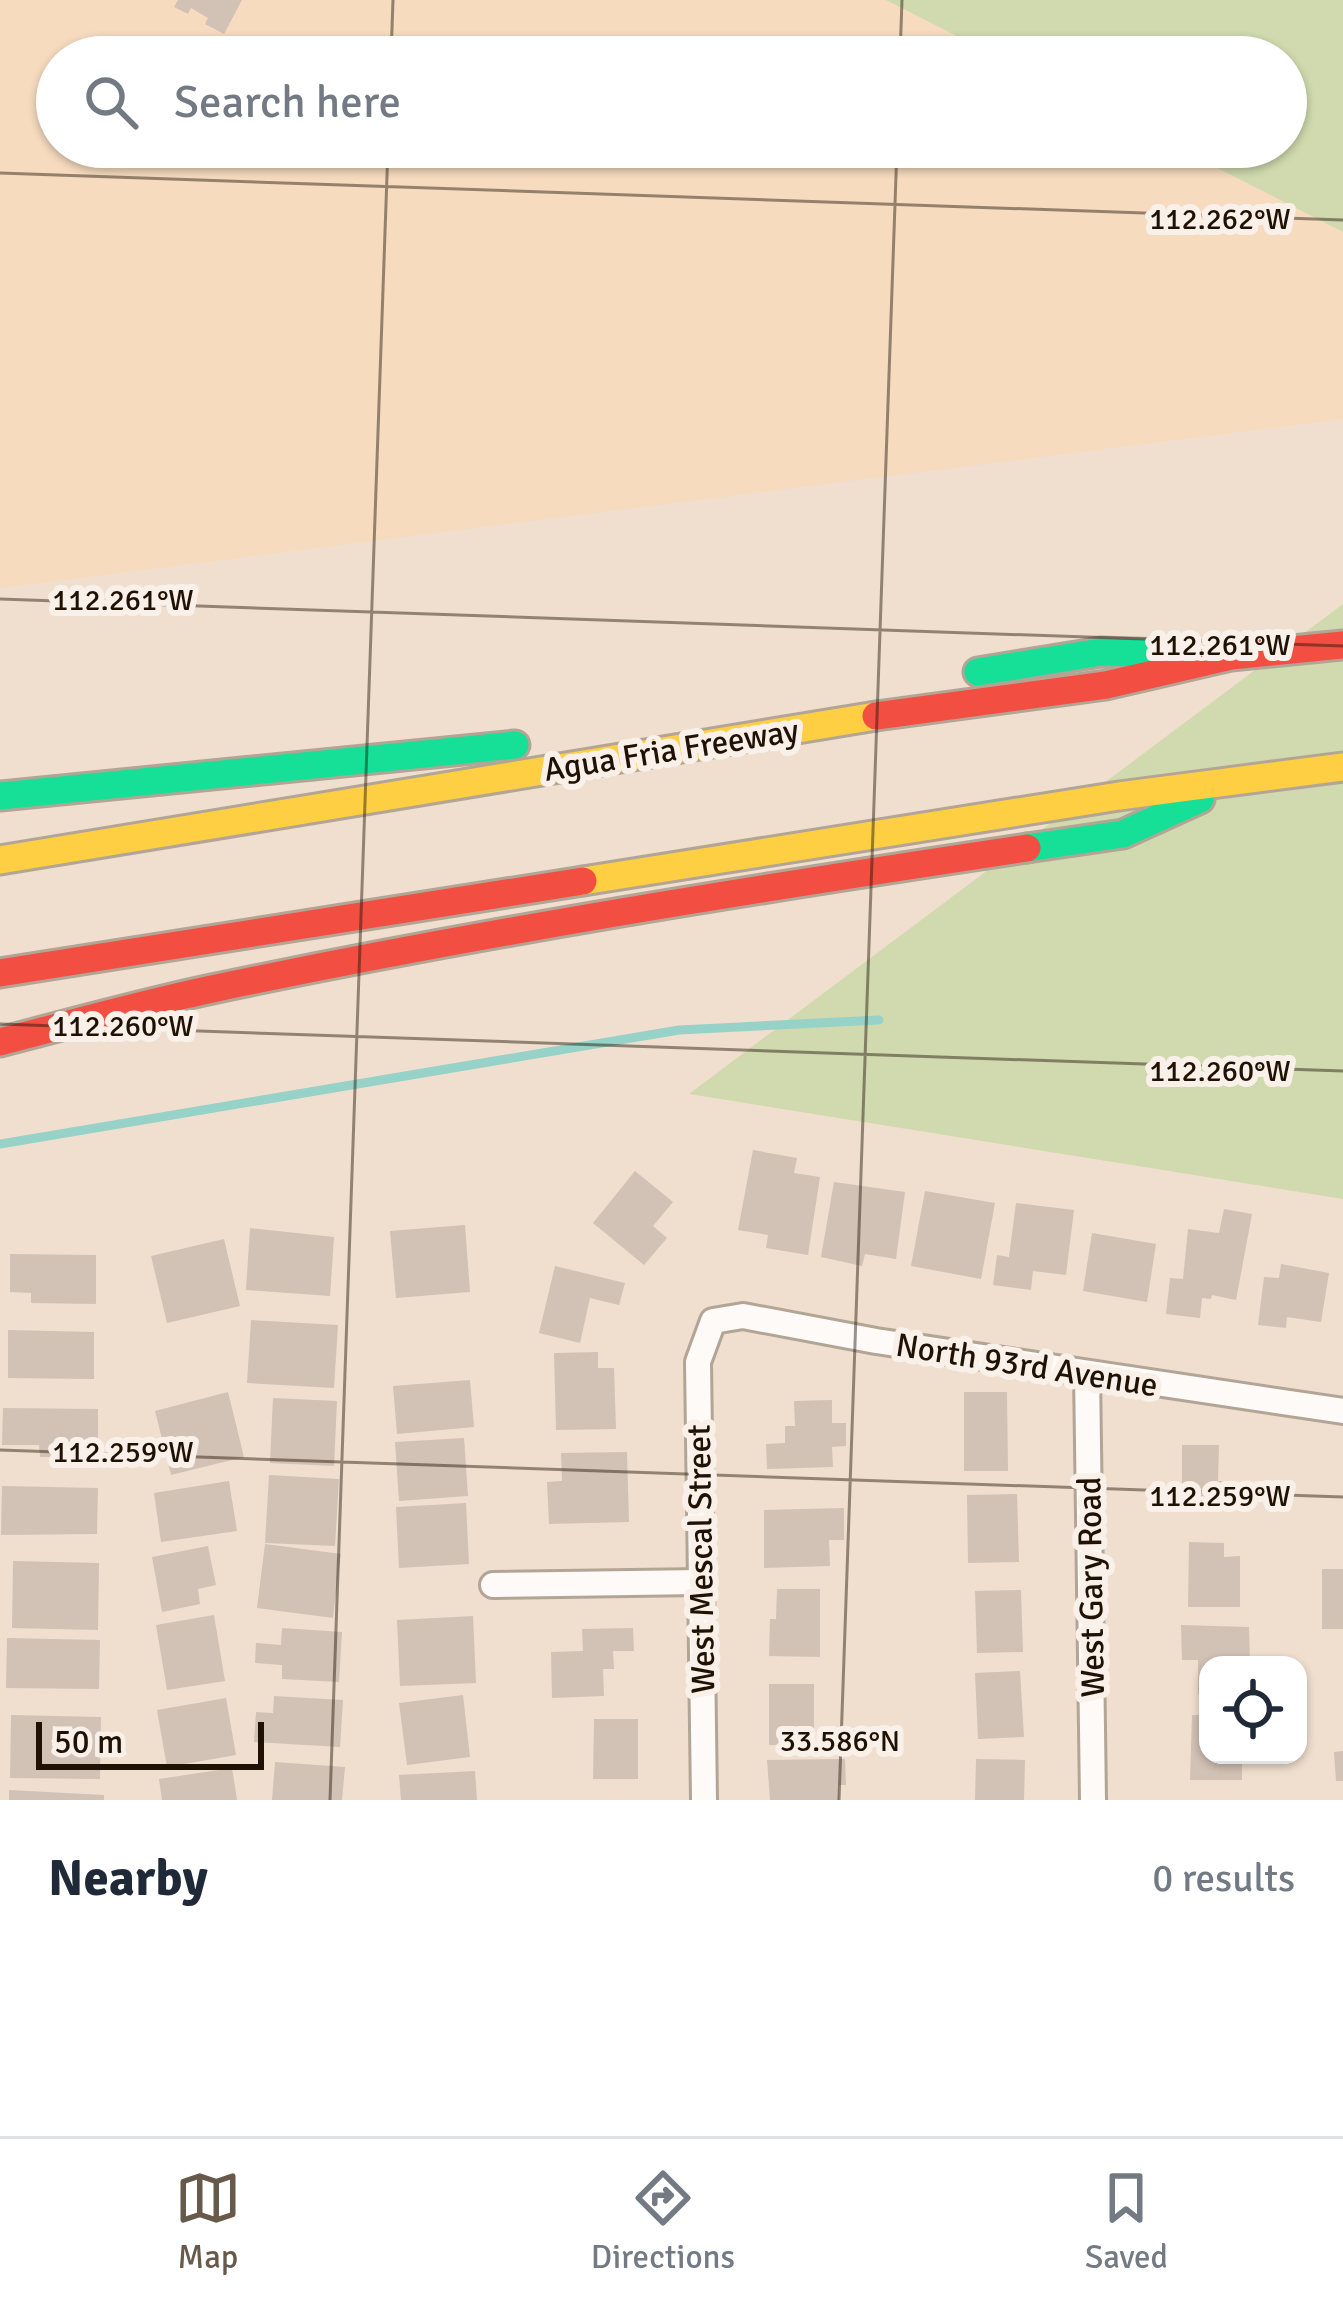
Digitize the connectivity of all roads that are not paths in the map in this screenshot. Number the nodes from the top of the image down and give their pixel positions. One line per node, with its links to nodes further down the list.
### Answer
1 (1343, 645): 2 (highway, Agua Fria Freeway)
2 (1231, 656): 3 (highway); 10 (highway, Agua Fria Freeway)
3 (947, 677)
4 (902, 685): 5 (highway)
5 (629, 729)
6 (540, 741): 9 (highway)
7 (1343, 767): 8 (highway)
8 (1247, 778): 11 (highway); 12 (highway)
9 (0, 796)
10 (0, 860)
11 (0, 973)
12 (0, 1042)
13 (713, 1321): 14 (street, North 93rd Avenue); 16 (street, West Mescal Street)
14 (1087, 1373): 15 (street, North 93rd Avenue); 19 (street, West Gary Road)
15 (1343, 1411)
16 (700, 1582): 17 (street); 18 (street, West Mescal Street)
17 (493, 1585)
18 (704, 1800)
19 (1094, 1800)

